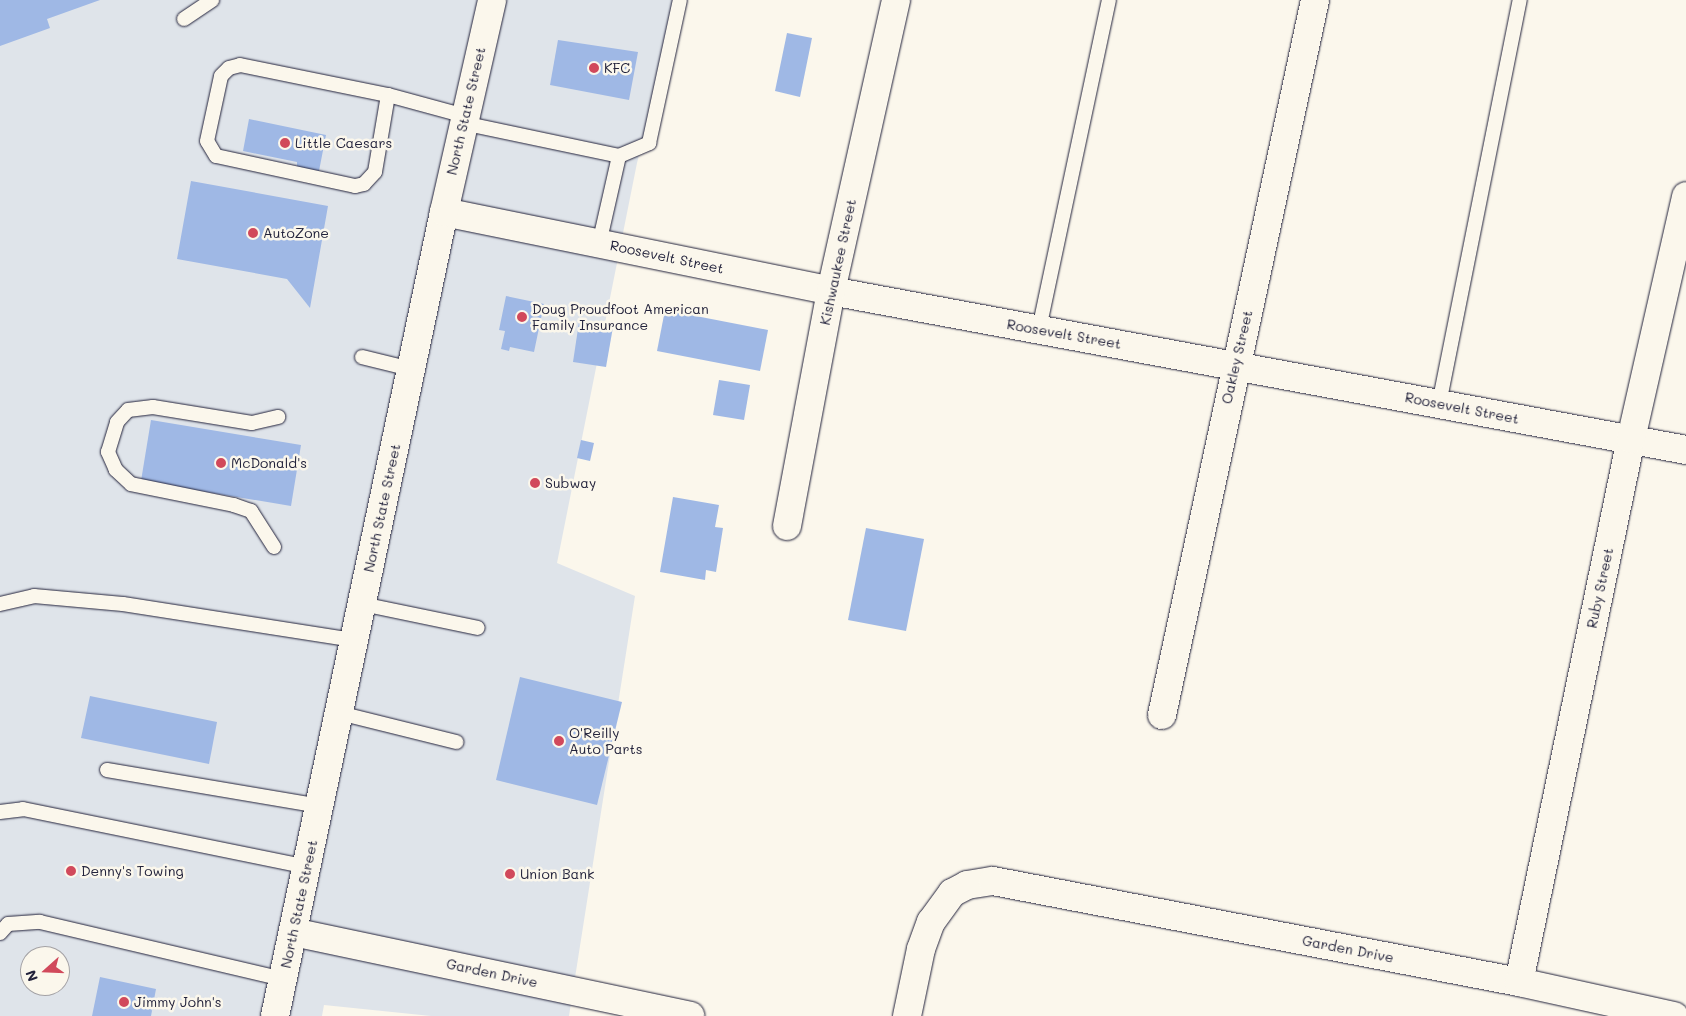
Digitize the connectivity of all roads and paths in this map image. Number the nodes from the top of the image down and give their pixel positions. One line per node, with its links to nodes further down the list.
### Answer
1 (212, 0): 8 (lane)
2 (492, 0): 10 (street, North State Street)
3 (680, 0): 11 (lane)
4 (896, 0): 15 (street, Kishwaukee Street)
5 (1109, 0): 16 (lane)
6 (1315, 0): 18 (street, Oakley Street)
7 (1520, 0): 20 (lane)
8 (184, 20)
9 (388, 95): 9 (lane); 10 (lane)
10 (464, 119): 11 (lane); 13 (street, North State Street)
11 (619, 156): 14 (lane)
12 (1686, 196): 22 (street, Ruby Street)
13 (444, 212): 14 (street, Roosevelt Street); 19 (street, North State Street)
14 (599, 244): 15 (street, Roosevelt Street)
15 (831, 291): 16 (street, Roosevelt Street); 24 (street, Kishwaukee Street)
16 (1039, 329): 18 (street, Roosevelt Street)
17 (362, 357): 19 (lane)
18 (1236, 366): 20 (street, Roosevelt Street); 31 (street, Oakley Street)
19 (411, 369): 27 (street, North State Street)
20 (1439, 404): 22 (street, Roosevelt Street)
21 (278, 417): 25 (lane)
22 (1631, 439): 23 (street, Roosevelt Street); 40 (street, Ruby Street)
23 (1686, 450)
24 (787, 526)
25 (274, 547)
26 (0, 604): 29 (lane)
27 (362, 604): 28 (lane); 29 (street, North State Street)
28 (478, 628)
29 (354, 640): 30 (street, North State Street)
30 (339, 713): 32 (lane); 34 (street, North State Street)
31 (1162, 715)
32 (456, 742)
33 (107, 770): 34 (lane)
34 (320, 806): 36 (street, North State Street)
35 (0, 812): 36 (lane)
36 (307, 867): 37 (street, North State Street)
37 (293, 932): 39 (street, North State Street); 42 (street, Garden Drive)
38 (0, 933): 39 (lane)
39 (283, 979): 41 (street, North State Street)
40 (1519, 982): 43 (street, Garden Drive); 44 (street, Garden Drive)
41 (275, 1016)
42 (690, 1016)
43 (907, 1016)
44 (1674, 1016)

